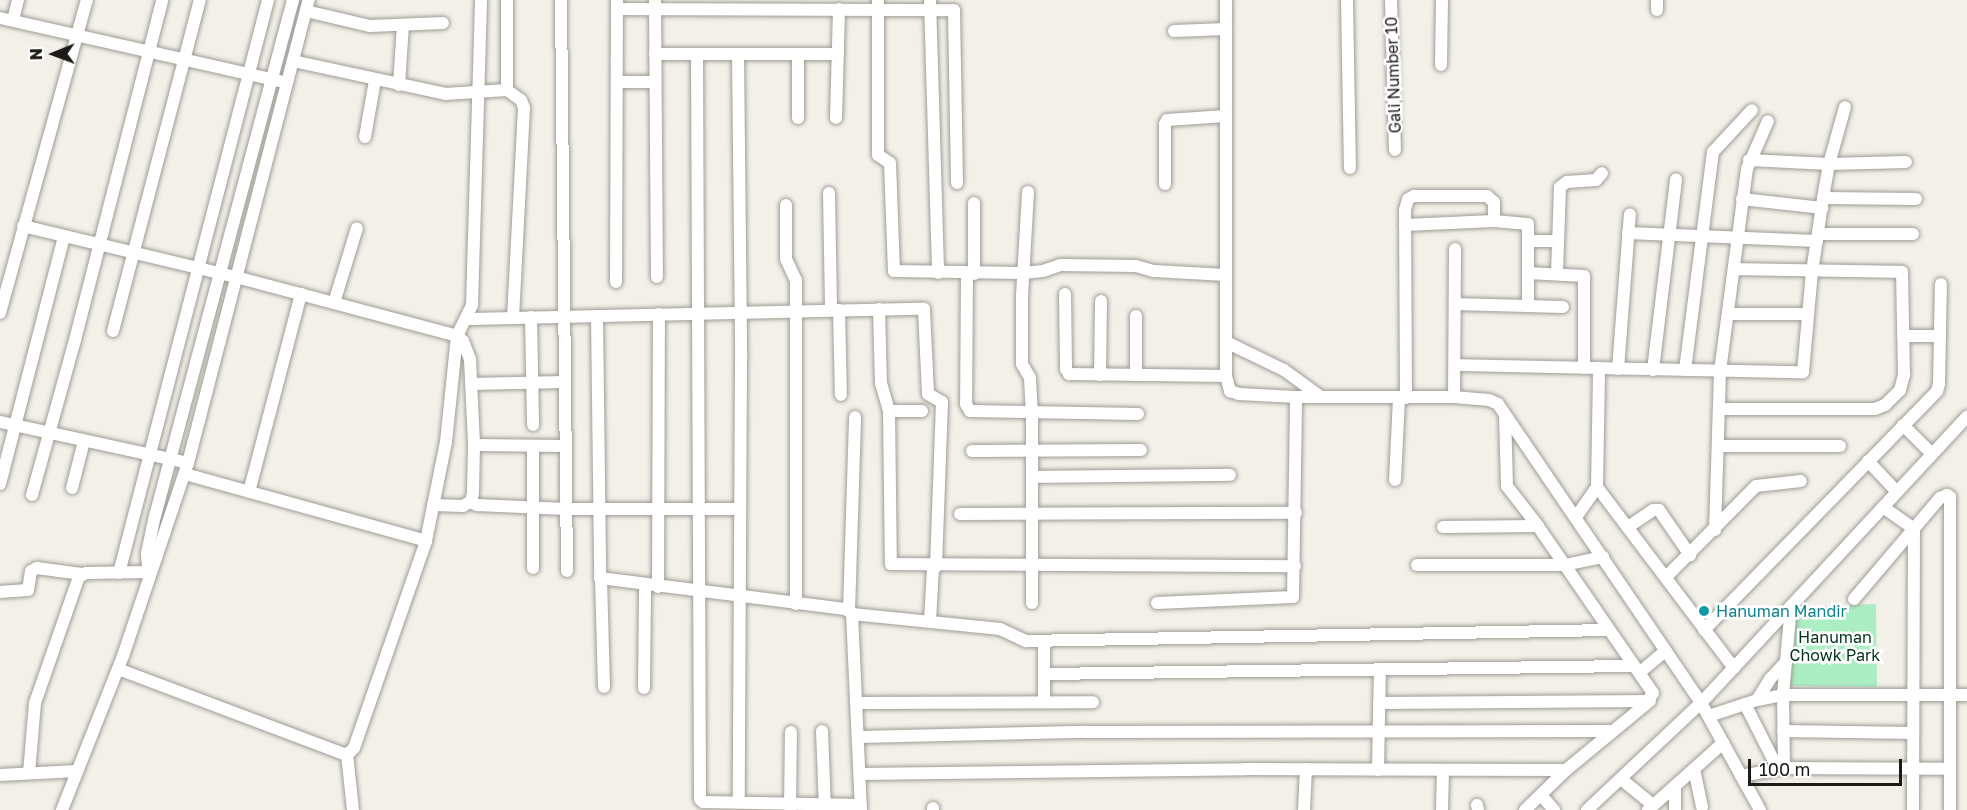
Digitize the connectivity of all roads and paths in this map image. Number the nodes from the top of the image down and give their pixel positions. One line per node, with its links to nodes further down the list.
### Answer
1 (18, 0): 21 (street)
2 (87, 0): 26 (street)
3 (162, 0): 27 (street)
4 (200, 0): 33 (street)
5 (268, 0): 36 (street)
6 (293, 0): 37 (street)
7 (481, 0): 44 (street)
8 (507, 0): 43 (street)
9 (561, 0): 115 (street)
10 (1226, 0): 24 (street)
11 (1347, 0): 56 (street)
12 (1391, 0): 52 (street, Gali Number 10)
13 (1442, 0): 35 (street)
14 (617, 5): 15 (street); 39 (street)
15 (655, 5): 16 (street); 28 (street)
16 (700, 5): 20 (street)
17 (878, 5): 18 (street); 20 (street); 89 (street)
18 (930, 5): 59 (street); 89 (street)
19 (308, 6): 23 (street); 34 (street)
20 (839, 9): 32 (street)
21 (6, 19): 26 (street)
22 (443, 23): 23 (street)
23 (404, 25): 42 (street)
24 (1226, 29): 25 (street); 47 (street)
25 (1174, 31)
26 (78, 34): 27 (street); 71 (street)
27 (149, 53): 33 (street); 82 (street)
28 (655, 54): 29 (street); 40 (street)
29 (697, 54): 30 (street); 111 (street)
30 (738, 54): 31 (street); 109 (street)
31 (798, 54): 32 (street); 48 (street)
32 (838, 54): 49 (street)
33 (184, 61): 36 (street); 84 (street)
34 (293, 61): 38 (street); 41 (street)
35 (1441, 64)
36 (250, 74): 37 (street); 85 (street)
37 (272, 79): 41 (street); 88 (street)
38 (375, 80): 42 (street); 51 (street)
39 (617, 82): 40 (street); 97 (street)
40 (655, 82): 96 (street)
41 (288, 83): 95 (street)
42 (399, 84): 44 (street)
43 (507, 90): 44 (street); 118 (street)
44 (480, 92): 120 (street)
45 (1845, 107): 55 (street)
46 (1752, 110): 76 (street)
47 (1226, 116): 60 (street); 94 (street)
48 (798, 118)
49 (836, 118)
50 (1768, 121): 53 (street)
51 (365, 137)
52 (1395, 150)
53 (1749, 160): 55 (street); 63 (street)
54 (1906, 162): 55 (street)
55 (1829, 164): 66 (street)
56 (1350, 168)
57 (1602, 173): 81 (street)
58 (1676, 179): 74 (street)
59 (957, 183)
60 (1165, 184)
61 (1028, 192): 90 (street)
62 (829, 193): 107 (street)
63 (1742, 199): 66 (street); 78 (street)
64 (1916, 199): 66 (street)
65 (974, 203): 93 (street)
66 (1823, 203): 79 (street)
67 (786, 205): 108 (street)
68 (1630, 214): 73 (street)
69 (1494, 220): 70 (street); 70 (street); 80 (street)
70 (1405, 225): 142 (street)
71 (23, 226): 77 (street); 110 (street)
72 (357, 228): 102 (street)
73 (1628, 233): 74 (street); 129 (street)
74 (1670, 234): 76 (street); 130 (street)
75 (1913, 234): 79 (street)
76 (1702, 235): 78 (street); 131 (street)
77 (64, 236): 82 (street); 153 (street)
78 (1738, 237): 79 (street); 86 (street)
79 (1817, 237): 87 (street)
80 (1529, 241): 81 (street); 91 (street)
81 (1558, 241): 92 (street)
82 (99, 244): 84 (street); 156 (street)
83 (1455, 249): 103 (street)
84 (134, 253): 85 (street); 121 (street)
85 (200, 269): 88 (street); 167 (street)
86 (1735, 269): 87 (street); 113 (street)
87 (1812, 272): 114 (street); 123 (street)
88 (220, 273): 95 (street); 168 (street)
89 (938, 273): 93 (street)
90 (1023, 273): 93 (street); 94 (street); 147 (street)
91 (1528, 273): 92 (street); 104 (street)
92 (1557, 273): 127 (street)
93 (970, 274): 147 (street)
94 (1226, 275): 125 (street)
95 (236, 277): 99 (street); 170 (street)
96 (657, 277)
97 (616, 282)
98 (1941, 284): 124 (street)
99 (301, 294): 102 (street); 178 (street)
100 (1065, 294): 133 (street)
101 (1101, 302): 133 (street)
102 (334, 303): 122 (street)
103 (1455, 304): 104 (street); 126 (street)
104 (1528, 305): 105 (street)
105 (1563, 307)
106 (879, 309): 107 (street); 145 (street); 206 (street)
107 (835, 310): 108 (street); 139 (street)
108 (797, 311): 109 (street); 222 (street)
109 (741, 312): 111 (street); 188 (street)
110 (0, 313)
111 (699, 313): 112 (street); 187 (street)
112 (659, 314): 116 (street); 186 (street)
113 (1728, 314): 114 (street); 132 (street)
114 (1808, 314): 132 (street)
115 (563, 316): 116 (street); 119 (street); 137 (street)
116 (597, 316): 185 (street)
117 (1136, 316): 134 (street)
118 (513, 317): 119 (street); 120 (street)
119 (531, 317): 136 (street)
120 (466, 319): 122 (street)
121 (112, 331)
122 (457, 336): 138 (street); 182 (street)
123 (1903, 336): 124 (street); 144 (street)
124 (1940, 336): 155 (street)
125 (1226, 342): 135 (street); 141 (street)
126 (1455, 365): 127 (street); 143 (street)
127 (1584, 368): 128 (street)
128 (1599, 368): 129 (street); 176 (street)
129 (1618, 369): 130 (street)
130 (1653, 370): 131 (street)
131 (1684, 370): 132 (street)
132 (1719, 371): 144 (street)
133 (1100, 375): 134 (street)
134 (1136, 375): 135 (street)
135 (1226, 376): 140 (street)
136 (532, 382): 137 (street); 138 (street); 154 (street)
137 (564, 382): 160 (street)
138 (471, 384): 158 (street)
139 (841, 395)
140 (1296, 397): 141 (street); 190 (street)
141 (1321, 397): 142 (street)
142 (1402, 398): 143 (street); 173 (street)
143 (1454, 398): 149 (street)
144 (1719, 409): 161 (street)
145 (890, 411): 146 (street); 206 (street)
146 (922, 411)
147 (1032, 412): 148 (street); 163 (street)
148 (1138, 414)
149 (1505, 415): 193 (street); 194 (street)
150 (855, 417): 224 (street)
151 (1966, 418): 166 (street)
152 (0, 422): 153 (street)
153 (16, 425): 156 (street); 175 (street)
154 (533, 425)
155 (1903, 425): 166 (street); 169 (street)
156 (50, 433): 157 (street); 180 (street)
157 (84, 441): 167 (street); 177 (street)
158 (474, 445): 159 (street); 181 (street)
159 (533, 446): 160 (street); 184 (street)
160 (565, 446): 189 (street)
161 (1719, 446): 162 (street); 198 (street)
162 (1840, 446)
163 (1032, 449): 164 (street); 165 (street); 172 (street)
164 (1141, 450)
165 (972, 451)
166 (1932, 454): 179 (street)
167 (152, 456): 168 (street); 209 (street)
168 (170, 460): 170 (street); 211 (street)
169 (1868, 461): 179 (street); 227 (street)
170 (187, 469): 178 (street); 211 (street)
171 (1230, 475): 172 (street)
172 (1032, 477): 192 (street)
173 (1395, 480)
174 (1801, 481): 198 (street)
175 (0, 484)
176 (1597, 487): 193 (street); 196 (street)
177 (72, 488)
178 (249, 492): 199 (street)
179 (1897, 492): 183 (street)
180 (32, 495)
181 (470, 502): 182 (street); 184 (street)
182 (434, 505): 199 (street)
183 (1883, 507): 197 (street); 223 (street)
184 (534, 508): 189 (street); 207 (street)
185 (599, 508): 186 (street); 189 (street); 213 (street)
186 (658, 508): 187 (street); 215 (street)
187 (699, 508): 188 (street); 217 (street)
188 (740, 508): 218 (street)
189 (566, 509): 208 (street)
190 (1296, 513): 192 (street); 205 (street)
191 (960, 514): 192 (street)
192 (1032, 514): 204 (street)
193 (1576, 517): 201 (street)
194 (1538, 526): 195 (street); 203 (street)
195 (1443, 527)
196 (1628, 527): 200 (street); 212 (street)
197 (1914, 529): 219 (street); 240 (street); 241 (street)
198 (1715, 530): 200 (street)
199 (426, 541): 258 (street)
200 (1690, 555): 212 (street)
201 (1603, 557): 203 (street); 229 (street)
202 (1417, 565): 203 (street)
203 (1564, 565): 226 (street)
204 (1032, 566): 205 (street); 206 (street); 220 (street)
205 (1295, 566): 221 (street)
206 (934, 567): 225 (street)
207 (533, 568)
208 (567, 571)
209 (119, 573): 210 (street); 211 (street)
210 (82, 574): 216 (street); 268 (street)
211 (148, 575): 232 (street)
212 (1666, 576): 227 (street)
213 (601, 579): 214 (street); 236 (street)
214 (645, 585): 215 (street); 237 (street)
215 (658, 587): 217 (street)
216 (0, 592)
217 (701, 593): 218 (street); 275 (street)
218 (739, 597): 222 (street); 275 (street)
219 (1854, 599)
220 (1032, 603)
221 (1156, 603)
222 (796, 604): 224 (street)
223 (1791, 606): 230 (street); 231 (street)
224 (851, 612): 225 (street); 246 (street)
225 (930, 621): 228 (street)
226 (1608, 630): 228 (street); 234 (street)
227 (1704, 630): 231 (street)
228 (1044, 641): 235 (street)
229 (1666, 650): 234 (street); 248 (street)
230 (1786, 662): 238 (street); 245 (street)
231 (1734, 668): 248 (street)
232 (118, 669): 258 (street); 267 (street)
233 (1380, 670): 234 (street); 235 (street); 247 (street)
234 (1636, 670): 242 (street)
235 (1044, 674): 243 (street)
236 (604, 687)
237 (644, 688)
238 (1783, 695): 240 (street); 245 (street); 252 (street)
239 (1967, 695): 241 (street)
240 (1913, 696): 241 (street); 255 (street)
241 (1950, 696): 263 (street)
242 (1650, 701): 247 (street); 251 (street)
243 (1044, 702): 244 (street); 246 (street)
244 (1093, 702)
245 (1751, 702): 249 (street); 259 (street)
246 (858, 703): 256 (street)
247 (1379, 703): 254 (street)
248 (1701, 703): 249 (street); 272 (street)
249 (1709, 716): 257 (street)
250 (822, 731): 277 (street)
251 (1613, 731): 254 (street); 266 (street)
252 (1783, 731): 255 (street); 259 (street)
253 (791, 732): 276 (street)
254 (1379, 732): 256 (street); 264 (street)
255 (1913, 733): 262 (street)
256 (860, 736): 269 (street)
257 (1723, 743): 261 (street); 271 (street)
258 (348, 754): 282 (street)
259 (1781, 768): 262 (street); 271 (street)
260 (1306, 769): 264 (street); 269 (street); 283 (street)
261 (1694, 769): 273 (street); 279 (street)
262 (1913, 769): 263 (street); 290 (street)
263 (1950, 769): 291 (street)
264 (1378, 770): 265 (street)
265 (1443, 770): 266 (street); 284 (street)
266 (1566, 770): 274 (street)
267 (77, 771): 268 (street); 281 (street)
268 (29, 773): 270 (street)
269 (860, 774): 278 (street)
270 (0, 775)
271 (1741, 776): 289 (street)
272 (1621, 779): 280 (street); 287 (street)
273 (1675, 786): 280 (street); 288 (street)
274 (1541, 795): 285 (street); 286 (street)
275 (739, 802): 276 (street)
276 (790, 806): 277 (street)
277 (825, 806): 278 (street)
278 (861, 807)
279 (1702, 807)
280 (1650, 808)
281 (62, 810)
282 (353, 810)
283 (1304, 810)
284 (1443, 810)
285 (1526, 810)
286 (1554, 810)
287 (1587, 810)
288 (1675, 810)
289 (1760, 810)
290 (1913, 810)
291 (1950, 810)

